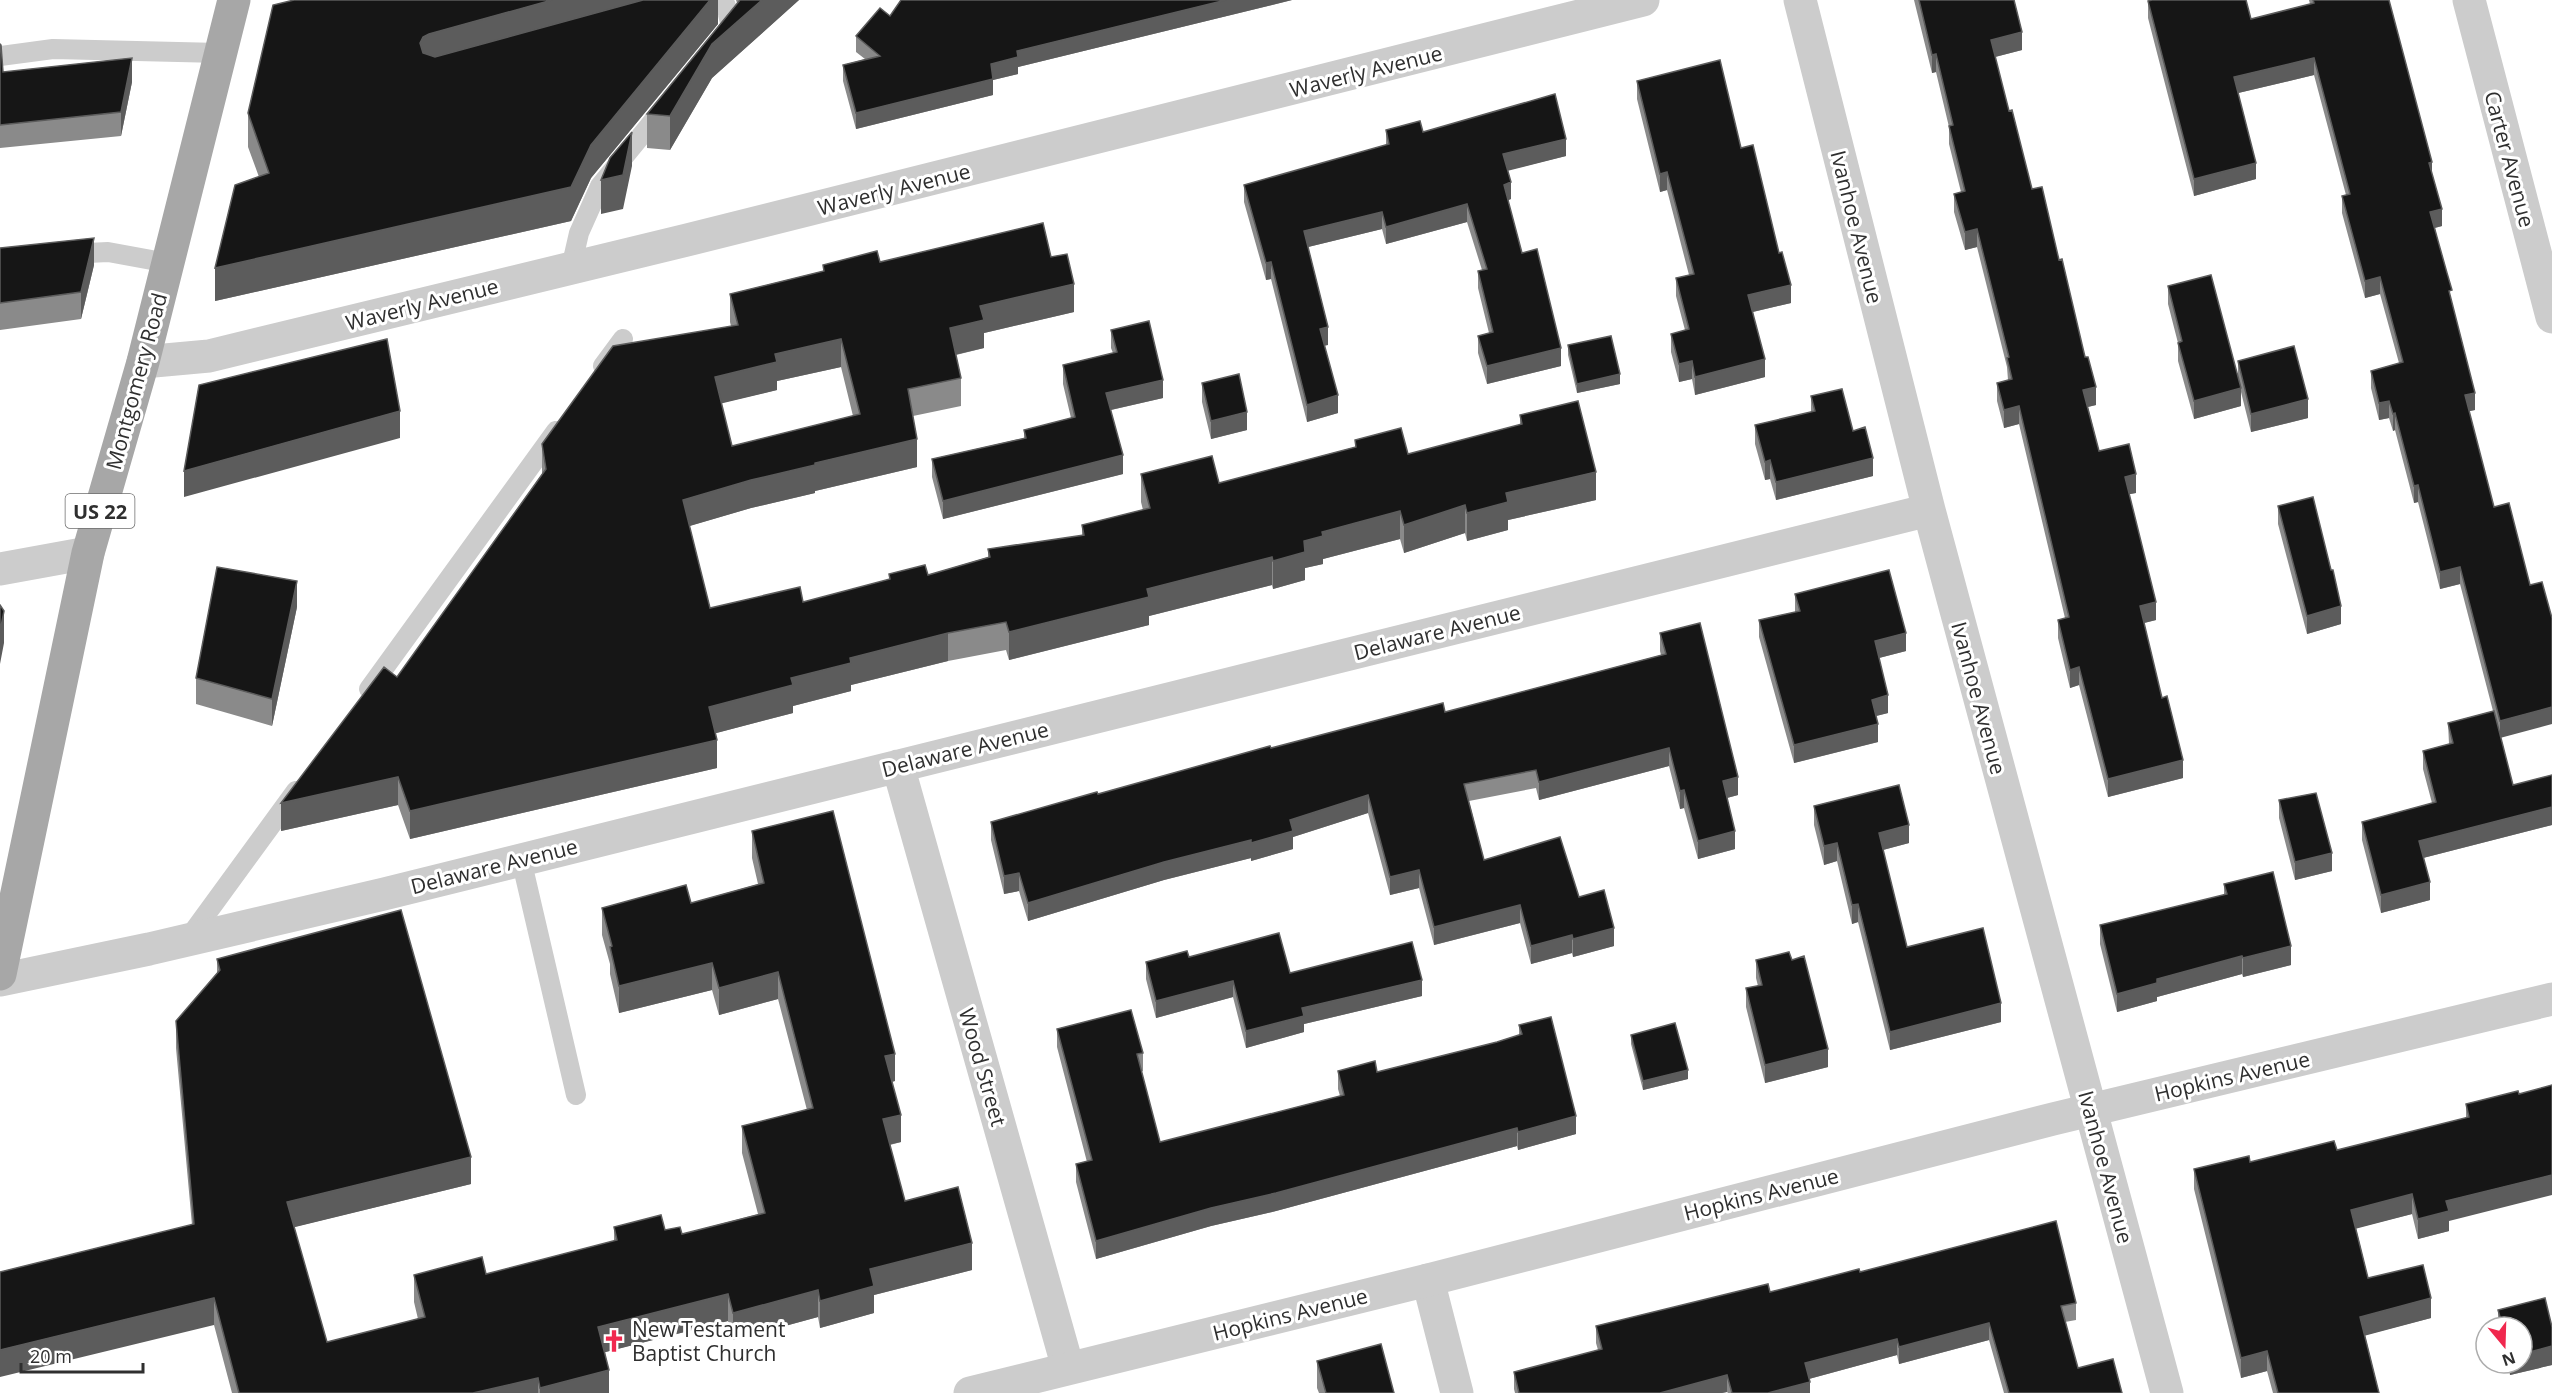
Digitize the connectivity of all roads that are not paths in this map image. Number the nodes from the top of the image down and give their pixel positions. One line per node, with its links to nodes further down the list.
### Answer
1 (234, 0): 6 (main road, Montgomery Road / US 22)
2 (1643, 0): 12 (street, Waverly Avenue)
3 (1800, 0): 18 (street, Ivanhoe Avenue)
4 (2469, 0): 13 (street, Carter Avenue)
5 (672, 13): 7 (lane)
6 (220, 53): 8 (lane); 11 (main road, Montgomery Road / US 22)
7 (709, 53)
8 (0, 56)
9 (673, 98): 12 (lane)
10 (45, 257): 11 (lane)
11 (168, 263): 15 (main road, Montgomery Road / US 22)
12 (571, 268): 15 (street, Waverly Avenue)
13 (2552, 317)
14 (623, 339): 16 (lane)
15 (143, 362): 19 (main road, Montgomery Road / US 22)
16 (595, 378)
17 (567, 417): 21 (lane)
18 (1929, 510): 22 (street, Delaware Avenue); 30 (street, Ivanhoe Avenue)
19 (88, 553): 20 (street); 26 (main road, Montgomery Road / US 22)
20 (0, 569)
21 (356, 707)
22 (898, 766): 24 (street, Delaware Avenue); 32 (street, Wood Street)
23 (307, 775): 25 (lane)
24 (521, 859): 25 (street, Delaware Avenue); 29 (lane)
25 (188, 939): 27 (street, Delaware Avenue)
26 (0, 974)
27 (0, 980)
28 (2552, 999): 30 (street, Hopkins Avenue)
29 (576, 1095)
30 (2090, 1110): 31 (street, Hopkins Avenue); 35 (street, Ivanhoe Avenue)
31 (1428, 1280): 32 (street, Hopkins Avenue); 34 (street)
32 (1068, 1368): 33 (street, Hopkins Avenue)
33 (970, 1393)
34 (1457, 1393)
35 (2167, 1393)

